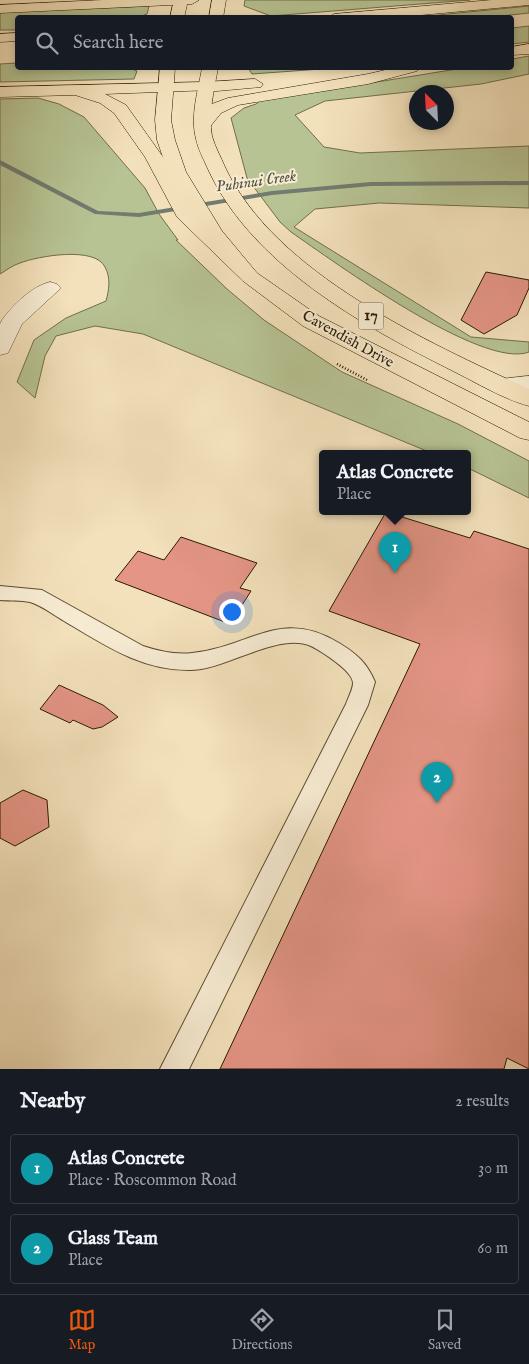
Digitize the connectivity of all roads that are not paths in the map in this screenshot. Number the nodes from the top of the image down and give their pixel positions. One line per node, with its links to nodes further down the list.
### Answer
1 (67, 0): 5 (main road)
2 (185, 0): 6 (main road); 7 (main road)
3 (219, 0): 8 (main road)
4 (529, 1): 9 (main road)
5 (0, 4)
6 (0, 9)
7 (179, 15)
8 (216, 15)
9 (368, 15)
10 (15, 37): 11 (main road)
11 (0, 38)
12 (529, 49): 13 (main road)
13 (514, 51)
14 (167, 70): 19 (main road)
15 (210, 70): 18 (main road, Cavendish Drive / 17)
16 (383, 70): 18 (main road)
17 (403, 70): 22 (main road)
18 (206, 87): 19 (main road); 22 (main road, Cavendish Drive / 17)
19 (164, 89): 20 (main road); 23 (main road)
20 (76, 90): 21 (main road); 23 (main road)
21 (0, 92)
22 (203, 124): 27 (main road, Cavendish Drive / 17)
23 (179, 190): 29 (main road, Cavendish Drive / 17)
24 (50, 288): 25 (street)
25 (0, 348)
26 (529, 383): 27 (street)
27 (501, 385): 28 (main road, 17)
28 (529, 398)
29 (529, 432)
30 (0, 593): 31 (lane)
31 (174, 1069)

